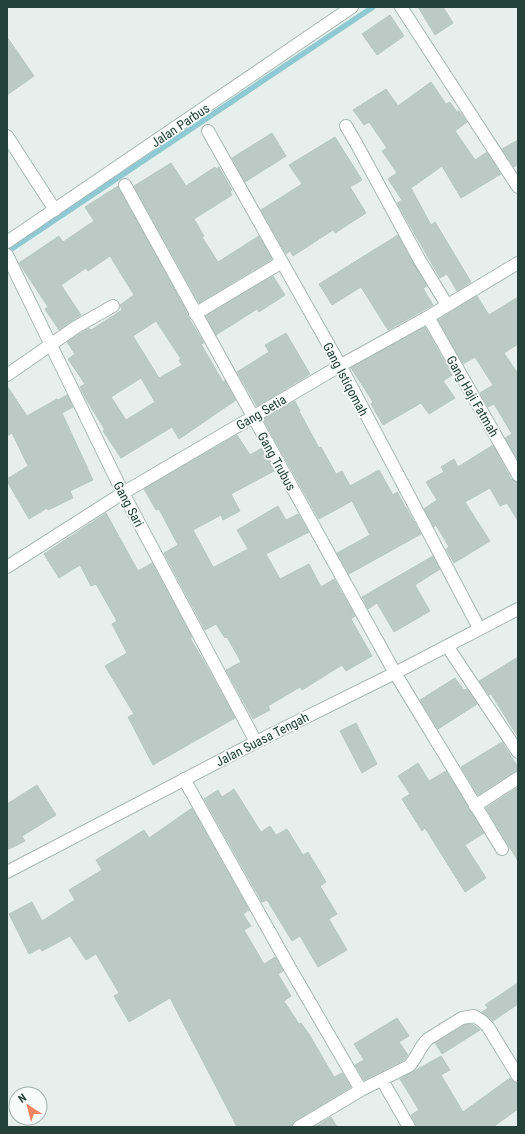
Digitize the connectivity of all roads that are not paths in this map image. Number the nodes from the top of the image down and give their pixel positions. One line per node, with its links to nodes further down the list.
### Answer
1 (352, 7): 8 (street, Jalan Parbus)
2 (401, 7): 7 (street)
3 (346, 126): 13 (street)
4 (208, 131): 11 (street, Gang Istiqomah)
5 (7, 136): 8 (street)
6 (125, 185): 15 (street, Gang Trubus)
7 (518, 187)
8 (55, 210): 9 (street, Jalan Parbus)
9 (7, 242)
10 (9, 258): 17 (street, Gang Sari)
11 (282, 262): 15 (street); 18 (street, Gang Istiqomah)
12 (518, 263): 13 (street, Gang Setia)
13 (447, 305): 16 (street, Gang Setia)
14 (112, 306): 17 (street)
15 (195, 314): 20 (street, Gang Trubus)
16 (428, 317): 18 (street, Gang Setia); 21 (street, Gang Haji Fatmah)
17 (51, 345): 19 (street); 22 (street, Gang Sari)
18 (340, 365): 20 (street, Gang Setia); 25 (street, Gang Istiqomah)
19 (7, 375)
20 (252, 417): 22 (street, Gang Setia); 27 (street, Gang Trubus)
21 (518, 475)
22 (123, 493): 23 (street, Gang Setia); 28 (street, Gang Sari)
23 (7, 567)
24 (518, 609): 25 (street, Jalan Suasa Tengah)
25 (479, 628): 26 (street, Jalan Suasa Tengah)
26 (448, 646): 27 (street, Jalan Suasa Tengah); 29 (street)
27 (395, 673): 28 (street, Jalan Suasa Tengah); 32 (street, Gang Trubus)
28 (256, 742): 31 (street, Jalan Suasa Tengah)
29 (518, 752)
30 (518, 778): 32 (street)
31 (184, 779): 34 (street, Jalan Suasa Tengah); 37 (street)
32 (475, 806): 33 (street, Gang Trubus)
33 (502, 850)
34 (7, 872)
35 (518, 1076): 36 (street)
36 (382, 1080): 37 (street); 39 (street)
37 (361, 1090): 38 (street)
38 (299, 1127)
39 (409, 1127)

